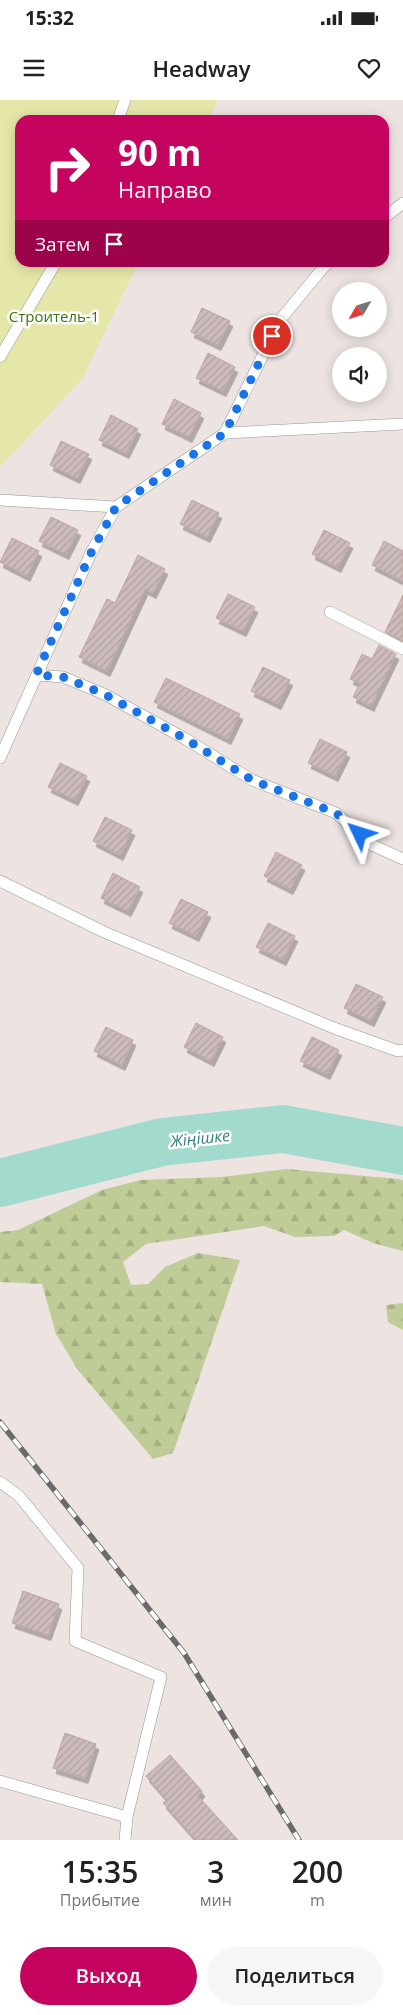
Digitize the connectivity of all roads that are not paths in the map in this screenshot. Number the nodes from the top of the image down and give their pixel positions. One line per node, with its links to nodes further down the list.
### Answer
1 (126, 100): 2 (lane)
2 (120, 115)
3 (403, 203): 4 (lane)
4 (389, 214)
5 (53, 267): 7 (lane)
6 (323, 267): 9 (lane)
7 (0, 357)
8 (403, 424): 9 (lane)
9 (225, 433): 11 (lane)
10 (0, 500): 11 (lane)
11 (116, 507): 14 (lane)
12 (330, 612): 13 (lane)
13 (403, 649)
14 (36, 675): 15 (lane); 16 (lane)
15 (0, 758)
16 (403, 859)
17 (0, 881): 18 (lane)
18 (403, 1050)
19 (0, 1482): 21 (lane)
20 (0, 1781): 21 (lane)
21 (127, 1817): 22 (lane)
22 (125, 1840)

